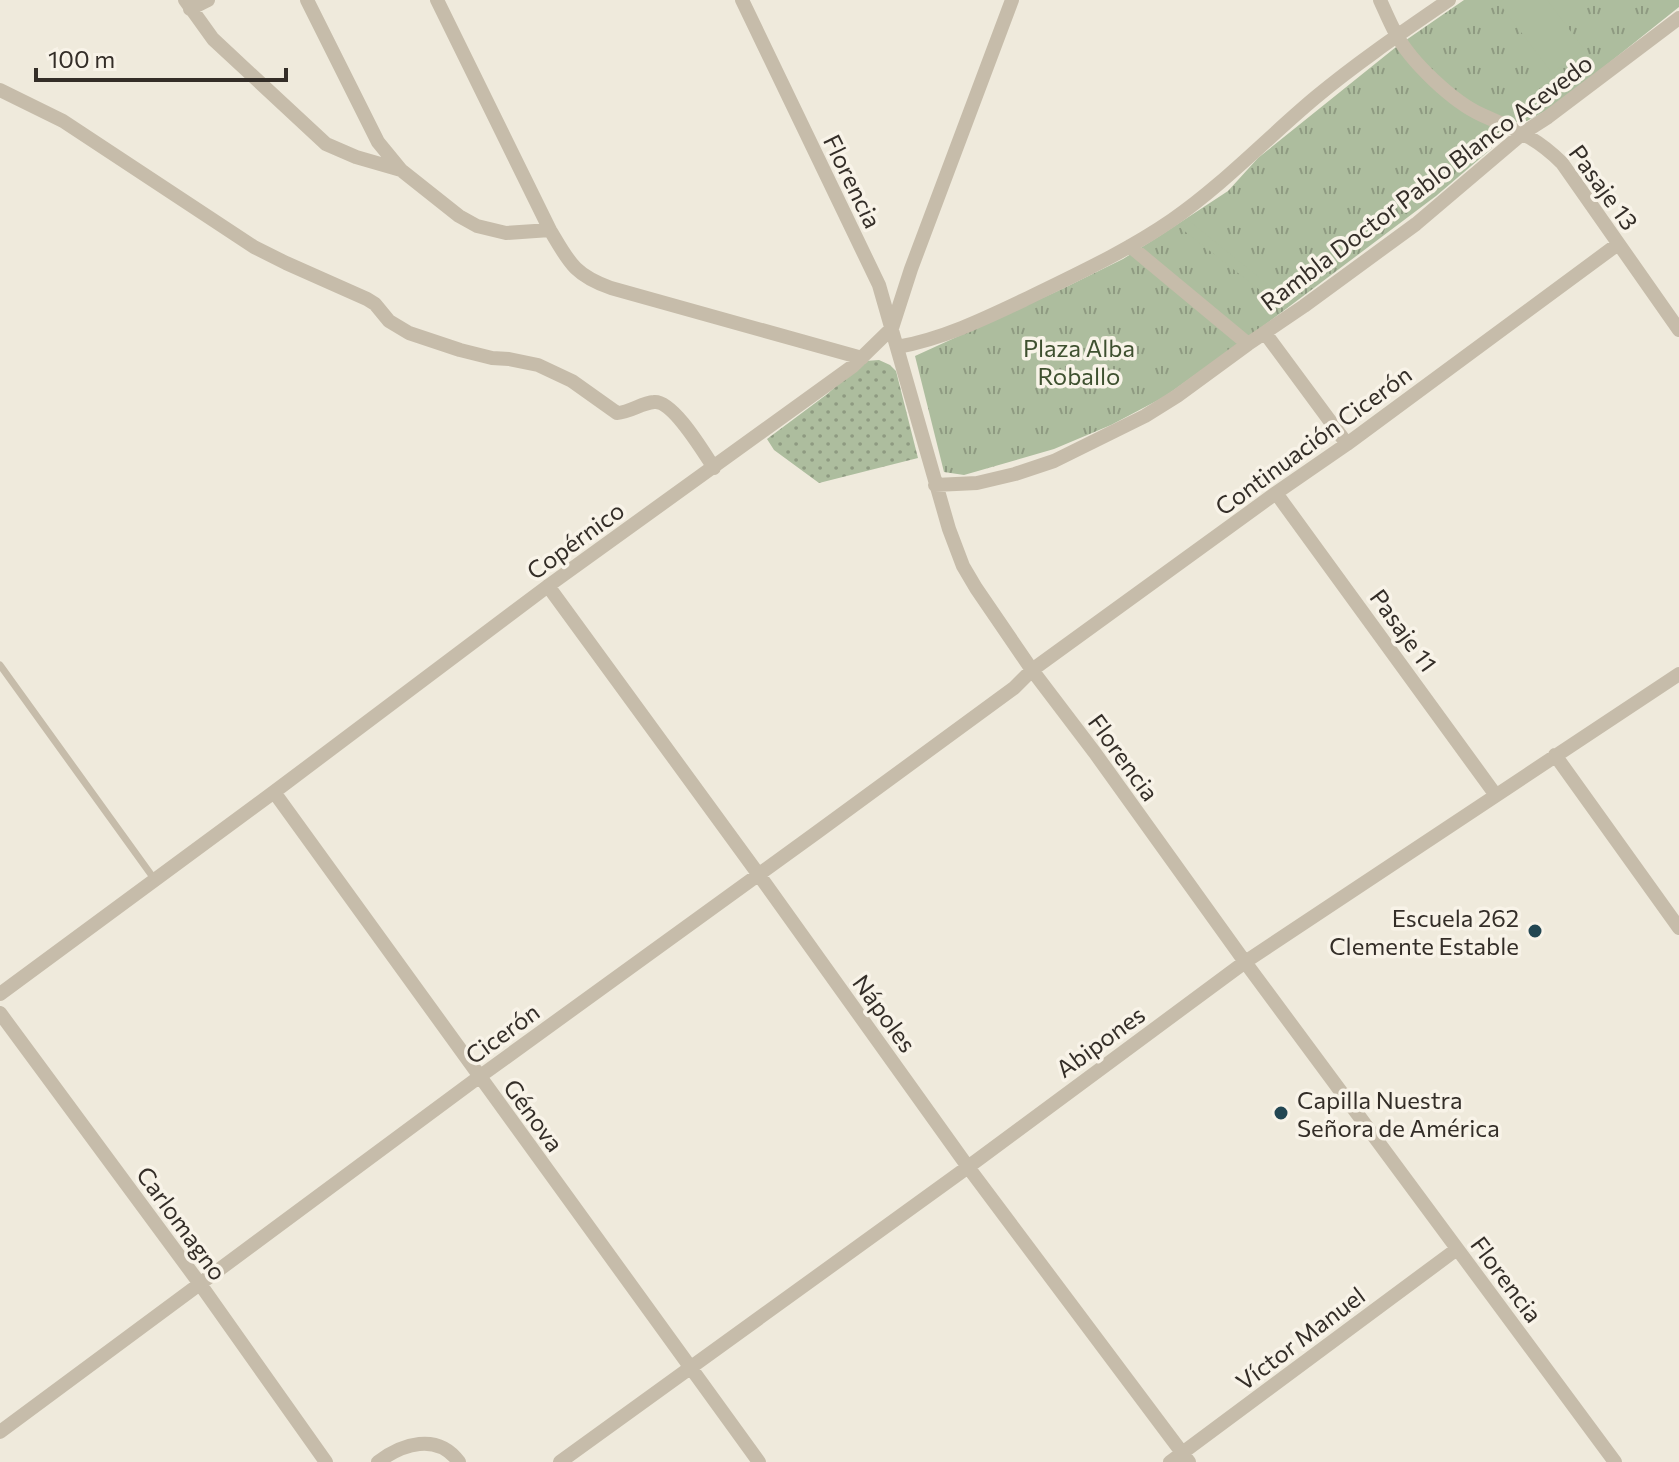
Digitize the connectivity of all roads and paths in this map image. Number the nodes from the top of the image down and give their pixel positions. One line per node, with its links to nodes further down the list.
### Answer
1 (208, 0): 8 (street)
2 (307, 0): 13 (street)
3 (437, 0): 14 (street)
4 (742, 0): 17 (street, Florencia)
5 (1012, 0): 17 (street, Copérnico)
6 (1380, 0): 10 (street, Pasaje 13)
7 (1449, 0): 10 (street)
8 (188, 4): 13 (street)
9 (1679, 18): 12 (street, Rambla Doctor Pablo Blanco Acevedo)
10 (1397, 37): 12 (street, Pasaje 13); 16 (street)
11 (0, 90): 24 (street)
12 (1523, 133): 15 (street, Pasaje 13); 19 (street, Rambla Doctor Pablo Blanco Acevedo)
13 (401, 170): 14 (street)
14 (550, 230): 22 (street)
15 (1618, 244): 18 (street, Pasaje 13); 23 (street, Continuación Cicerón)
16 (1130, 246): 20 (street); 21 (street)
17 (892, 328): 21 (street, Florencia); 22 (street, Copérnico)
18 (1679, 330)
19 (1265, 333): 20 (street, Rambla Doctor Pablo Blanco Acevedo); 23 (street)
20 (1248, 344): 25 (street, Rambla Doctor Pablo Blanco Acevedo)
21 (897, 347): 25 (street, Florencia)
22 (862, 358): 24 (street, Copérnico)
23 (1347, 444): 26 (street, Continuación Cicerón)
24 (714, 468): 27 (street, Copérnico)
25 (935, 485): 29 (street, Florencia)
26 (1276, 493): 29 (street, Continuación Cicerón); 33 (street, Pasaje 11)
27 (548, 586): 32 (street, Copérnico); 34 (street, Nápoles)
28 (0, 665): 35 (lane)
29 (1032, 670): 34 (street, Cicerón); 37 (street, Florencia)
30 (1679, 674): 31 (street, Abipones)
31 (1555, 755): 33 (street, Abipones); 36 (street)
32 (274, 792): 35 (street, Copérnico); 40 (street, Génova)
33 (1495, 794): 37 (street, Abipones)
34 (759, 875): 40 (street, Cicerón); 41 (street, Nápoles)
35 (155, 880): 38 (street, Copérnico)
36 (1679, 928)
37 (1245, 962): 41 (street, Abipones); 42 (street, Florencia)
38 (0, 994)
39 (0, 1013): 43 (street, Carlomagno)
40 (479, 1077): 43 (street, Cicerón); 44 (street, Génova)
41 (968, 1167): 44 (street, Abipones); 46 (street, Nápoles)
42 (1457, 1249): 46 (street, Víctor Manuel); 53 (street, Florencia)
43 (200, 1284): 45 (street, Cicerón); 47 (street, Carlomagno)
44 (690, 1368): 50 (street, Abipones); 51 (street, Génova)
45 (0, 1432)
46 (1186, 1457): 52 (street, Víctor Manuel)
47 (326, 1462)
48 (378, 1462): 49 (street)
49 (459, 1462)
50 (560, 1462)
51 (759, 1462)
52 (1170, 1462)
53 (1615, 1462)

